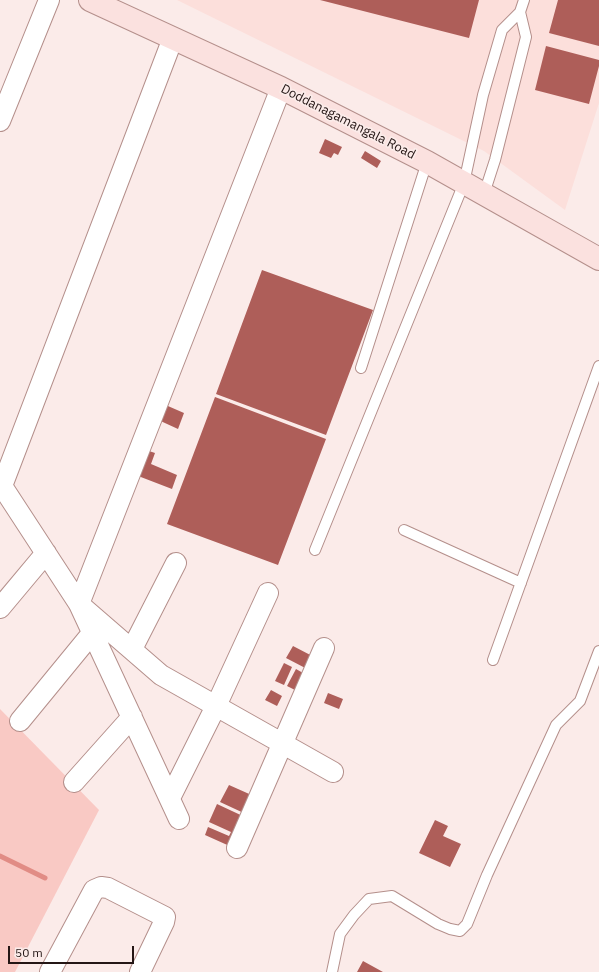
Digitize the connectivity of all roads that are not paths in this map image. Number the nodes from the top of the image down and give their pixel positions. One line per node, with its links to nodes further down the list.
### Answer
1 (49, 0): 7 (street)
2 (90, 0): 5 (street, Doddanagamangala Road)
3 (524, 0): 4 (lane)
4 (520, 12): 9 (lane); 10 (lane)
5 (173, 38): 6 (street, Doddanagamangala Road); 14 (street)
6 (281, 88): 8 (street, Doddanagamangala Road); 21 (street)
7 (0, 121)
8 (427, 162): 9 (street, Doddanagamangala Road); 13 (lane)
9 (464, 183): 10 (street, Doddanagamangala Road); 16 (lane)
10 (484, 194): 11 (street, Doddanagamangala Road)
11 (599, 259)
12 (599, 366): 19 (lane)
13 (361, 368)
14 (1, 486): 17 (street)
15 (404, 530): 19 (lane)
16 (314, 550)
17 (46, 553): 21 (street); 22 (street)
18 (176, 563): 25 (street)
19 (521, 583): 27 (lane)
20 (268, 593): 28 (street)
21 (80, 604): 23 (street); 25 (street)
22 (0, 608)
23 (92, 632): 29 (street); 30 (street)
24 (324, 648): 31 (street)
25 (132, 649): 28 (street)
26 (599, 651): 39 (lane)
27 (493, 660)
28 (216, 706): 31 (street); 34 (street)
29 (132, 717): 33 (street); 34 (street)
30 (20, 721)
31 (282, 744): 32 (street); 36 (street)
32 (333, 772)
33 (74, 782)
34 (170, 798): 35 (street)
35 (179, 819)
36 (237, 848)
37 (50, 972): 38 (street)
38 (140, 972)
39 (332, 972)

